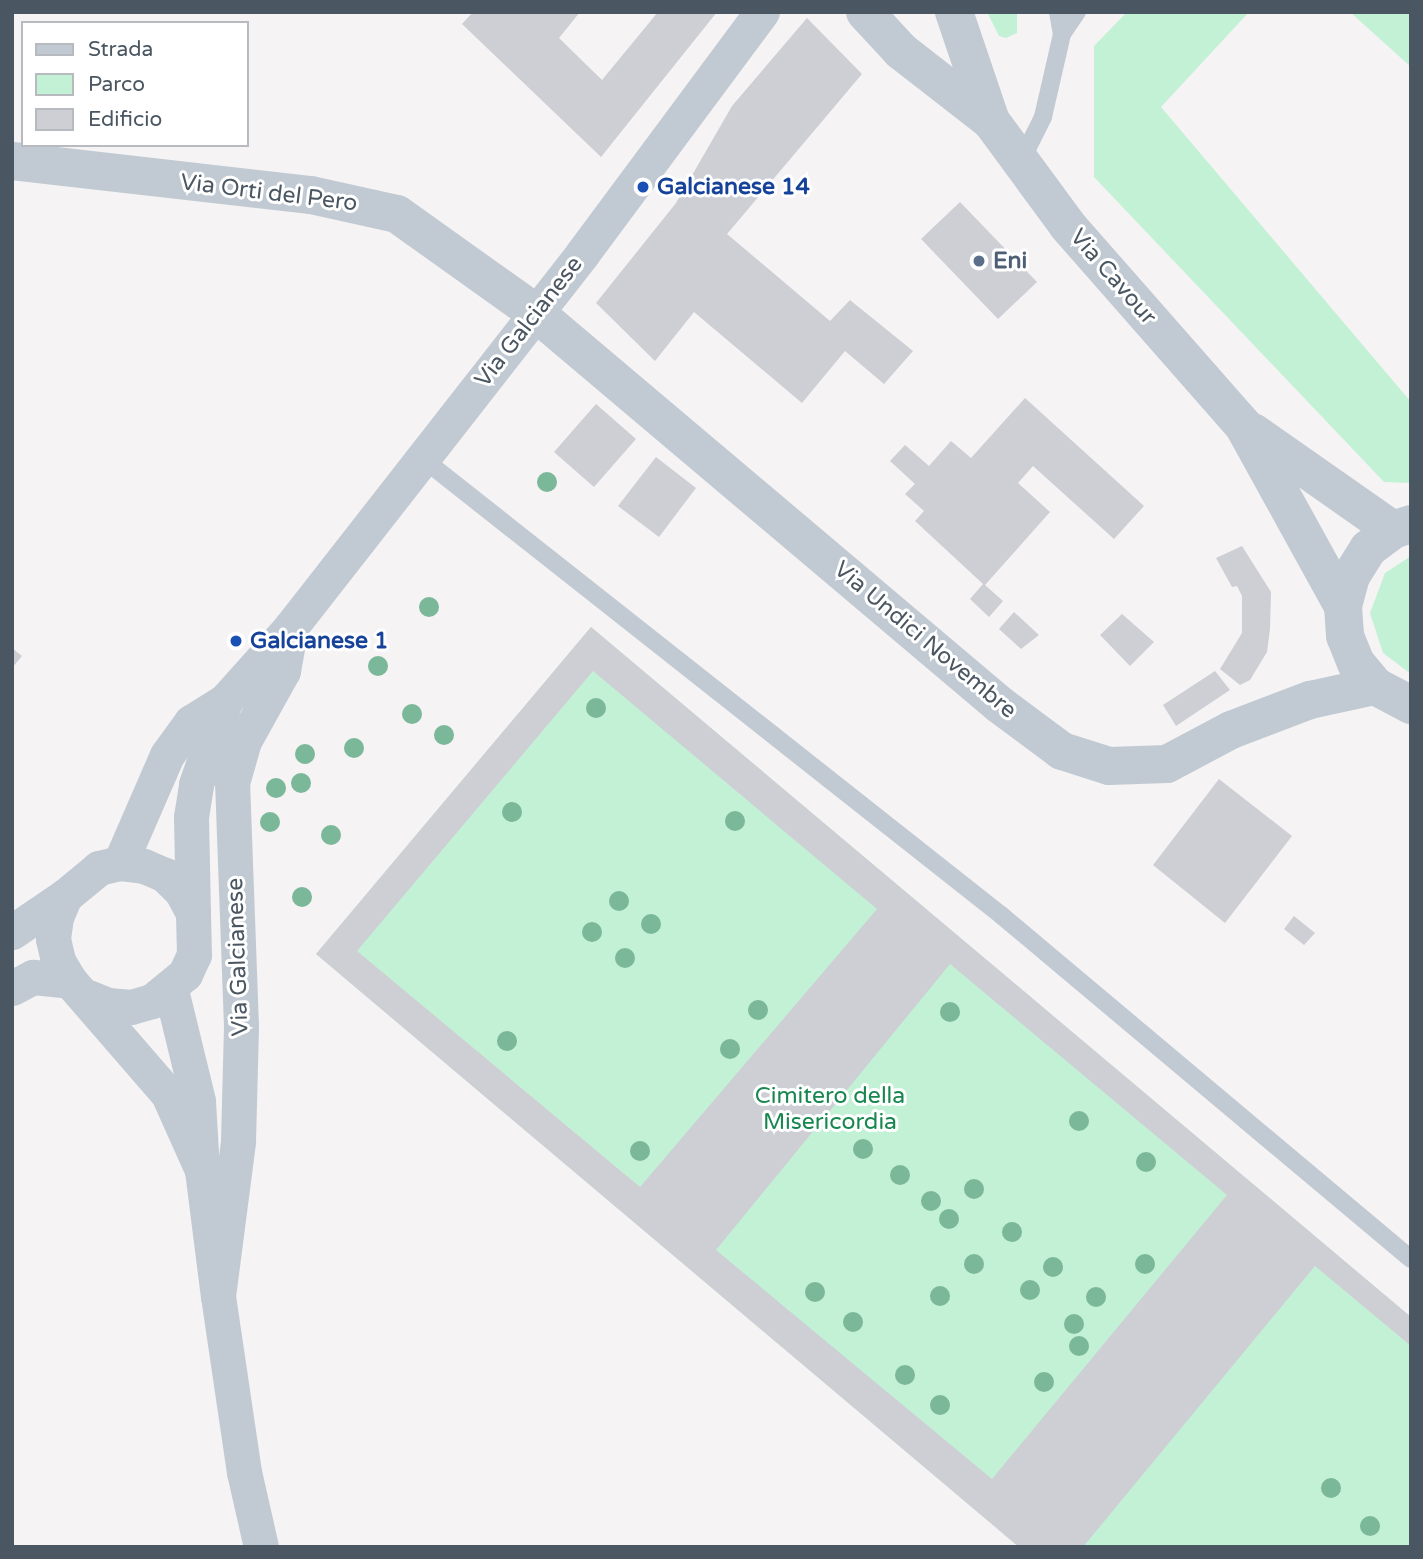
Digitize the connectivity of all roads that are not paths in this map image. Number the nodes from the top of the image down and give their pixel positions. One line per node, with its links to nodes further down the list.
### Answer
1 (762, 12): 10 (street, Via Galcianese)
2 (865, 12): 7 (street, Via Cavour)
3 (954, 12): 7 (street, Via Cavour)
4 (1058, 12): 6 (lane)
5 (1077, 12): 6 (lane)
6 (1062, 34): 9 (lane)
7 (991, 121): 9 (street, Via Cavour)
8 (12, 161): 10 (street, Via Orti del Pero)
9 (1019, 164): 11 (street, Via Cavour)
10 (536, 313): 12 (street, Via Galcianese); 16 (street, Via Undici Novembre)
11 (1243, 425): 13 (street, Via Cavour); 14 (street, Via Cavour)
12 (422, 458): 15 (street, Via Galcianese); 27 (lane)
13 (1402, 527): 14 (street, Via Cavour)
14 (1343, 606): 16 (street, Via Cavour)
15 (290, 628): 17 (street, Via Galcianese); 28 (street, Via Galcianese)
16 (1375, 686): 18 (street, Via Cavour)
17 (225, 701): 19 (street, Via Galcianese); 21 (street, Via Galcianese)
18 (1411, 705)
19 (120, 863): 20 (street); 21 (street, Via Galcianese)
20 (65, 896): 22 (street); 24 (street, Via Galcianese)
21 (193, 913): 25 (street, Via Galcianese)
22 (12, 932)
23 (12, 988): 24 (street)
24 (79, 989): 25 (street); 26 (street, Via Galcianese)
25 (171, 990): 26 (street, Via Galcianese)
26 (202, 1170): 28 (street, Via Galcianese)
27 (1411, 1259)
28 (218, 1296): 29 (street, Via Galcianese)
29 (261, 1547)

